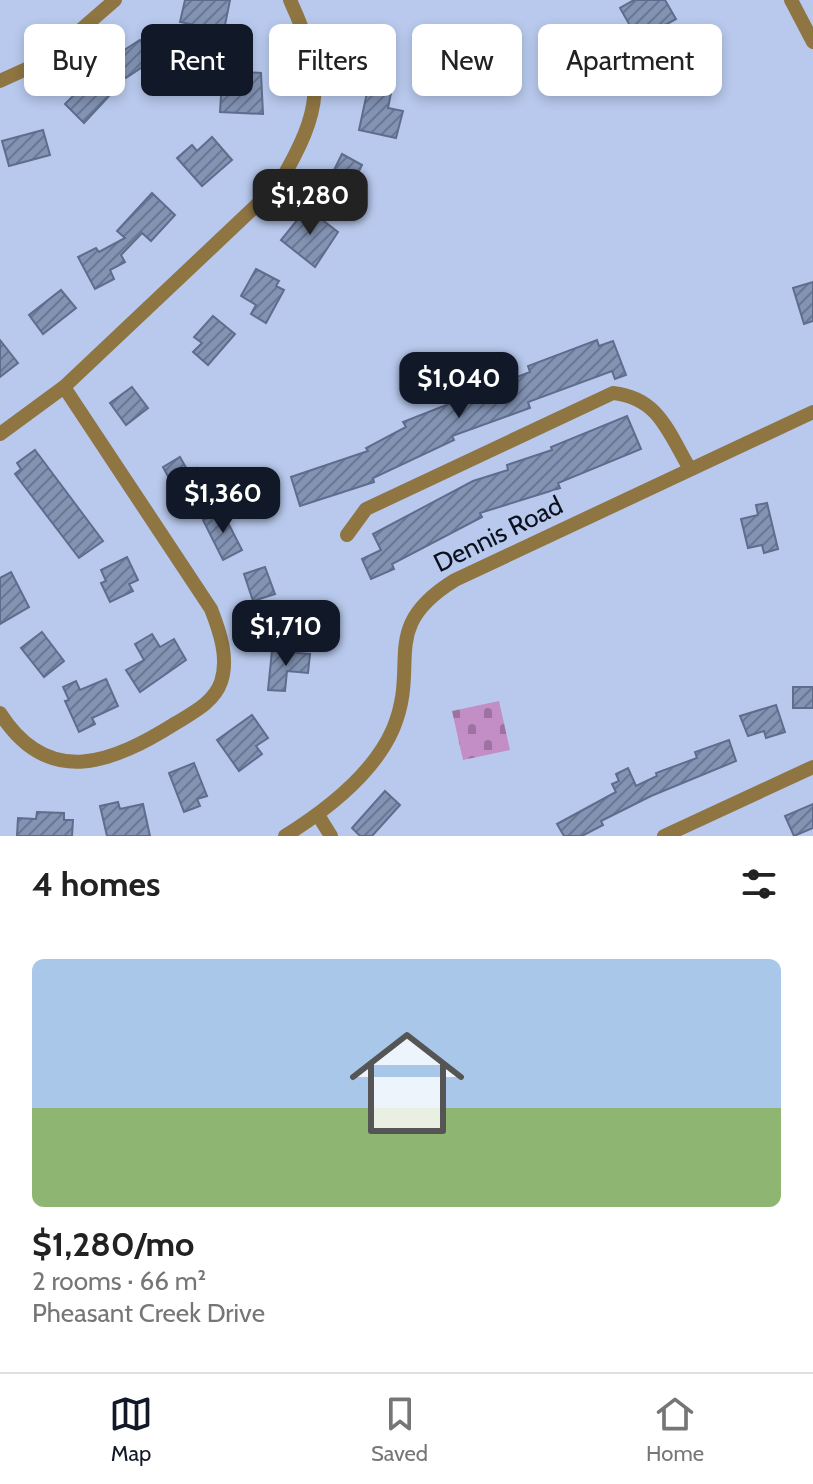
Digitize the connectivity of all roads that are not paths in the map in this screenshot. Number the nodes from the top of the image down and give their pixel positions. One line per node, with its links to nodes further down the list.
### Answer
1 (115, 0): 5 (street)
2 (290, 0): 6 (street)
3 (791, 0): 4 (street)
4 (813, 42)
5 (0, 81)
6 (64, 387): 8 (street); 11 (street)
7 (813, 412): 9 (street, Dennis Road)
8 (0, 434)
9 (690, 469): 10 (street); 13 (street, Dennis Road)
10 (347, 535)
11 (0, 713)
12 (813, 767): 16 (street)
13 (318, 815): 14 (street, Dennis Road); 15 (street)
14 (285, 836)
15 (331, 836)
16 (664, 836)

